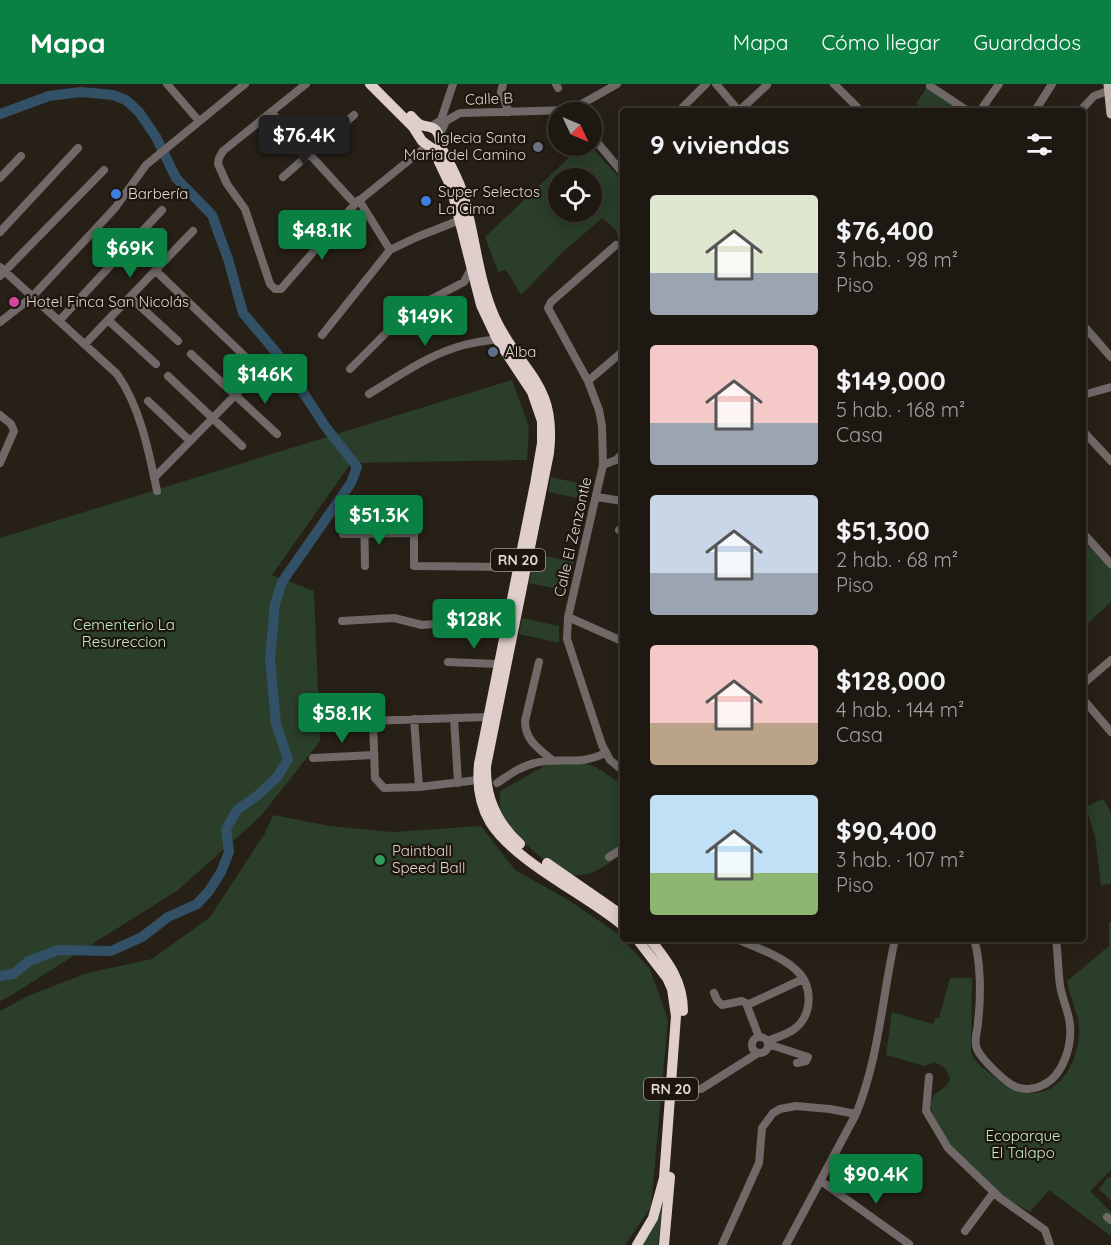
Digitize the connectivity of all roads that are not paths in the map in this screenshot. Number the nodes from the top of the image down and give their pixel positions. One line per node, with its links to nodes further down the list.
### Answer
1 (167, 84): 33 (street)
2 (245, 84): 33 (street)
3 (306, 84): 27 (street)
4 (370, 84): 36 (highway, RN 20)
5 (378, 84): 34 (highway, RN 20)
6 (453, 84): 18 (street)
7 (503, 84): 29 (street)
8 (617, 84): 17 (street, Calle B)
9 (706, 84): 19 (street)
10 (716, 84): 20 (street)
11 (834, 84): 22 (street)
12 (999, 84): 24 (street)
13 (1052, 84): 25 (street)
14 (767, 85): 21 (street)
15 (930, 86): 23 (street)
16 (1108, 87): 26 (street); 31 (main road)
17 (587, 102)
18 (447, 103): 30 (street); 34 (street)
19 (682, 108)
20 (736, 108)
21 (742, 108)
22 (858, 108)
23 (963, 108)
24 (982, 108)
25 (1037, 108)
26 (1083, 108)
27 (271, 111): 40 (street); 46 (street)
28 (548, 111): 29 (street, Calle B)
29 (509, 112): 30 (street, Calle B)
30 (460, 113): 35 (street, Calle B)
31 (1111, 114)
32 (354, 115): 40 (street)
33 (199, 121): 58 (street)
34 (429, 127): 35 (highway, RN 20); 36 (highway)
35 (439, 136): 38 (highway); 130 (highway, RN 20)
36 (420, 137): 38 (highway, RN 20)
37 (602, 145): 42 (street)
38 (428, 146): 46 (street); 48 (highway, RN 20)
39 (78, 148): 50 (street)
40 (310, 154): 44 (street); 46 (street)
41 (21, 156): 45 (street)
42 (619, 161)
43 (104, 170): 54 (street)
44 (283, 177)
45 (0, 178)
46 (357, 202): 52 (street)
47 (162, 210): 61 (street)
48 (460, 220): 52 (street); 53 (highway, RN 20)
49 (193, 231): 55 (street)
50 (0, 232)
51 (616, 245): 74 (street, Calle El Zenzontle)
52 (390, 250): 64 (street)
53 (471, 269): 56 (street); 57 (highway, RN 20)
54 (2, 271): 58 (street)
55 (156, 271): 59 (street); 78 (street)
56 (464, 282): 57 (street); 72 (street)
57 (478, 296): 65 (highway, RN 20)
58 (32, 297): 61 (street); 62 (street)
59 (130, 297): 60 (street); 66 (street)
60 (108, 320): 67 (street); 71 (street)
61 (58, 321): 67 (street)
62 (0, 322)
63 (1086, 328): 70 (street)
64 (322, 335)
65 (496, 339): 77 (street); 102 (highway, RN 20)
66 (178, 341)
67 (85, 344): 90 (street)
68 (191, 354): 78 (street)
69 (620, 354): 74 (street)
70 (1111, 357)
71 (156, 364)
72 (350, 369)
73 (168, 376): 81 (street)
74 (588, 381): 89 (street, Calle El Zenzontle)
75 (1111, 387): 76 (street)
76 (1086, 393)
77 (369, 394)
78 (235, 395): 81 (street); 82 (street)
79 (148, 401): 84 (street)
80 (0, 415): 88 (street)
81 (213, 418): 84 (street); 85 (street)
82 (277, 434)
83 (1086, 434): 87 (street)
84 (190, 441): 90 (street)
85 (242, 446)
86 (620, 456): 89 (street)
87 (1111, 461)
88 (0, 463)
89 (603, 465): 92 (street, Calle El Zenzontle)
90 (154, 478): 91 (street)
91 (157, 491)
92 (597, 497): 93 (street); 103 (street, Calle El Zenzontle)
93 (620, 501)
94 (364, 509): 96 (street)
95 (414, 516): 97 (street)
96 (364, 533): 97 (street); 98 (street); 101 (street)
97 (414, 533): 102 (street)
98 (344, 534)
99 (1086, 535): 100 (street)
100 (1111, 564)
101 (365, 566)
102 (517, 567): 104 (highway, RN 20)
103 (568, 617): 106 (street); 119 (street, Calle El Zenzontle)
104 (507, 620): 105 (street); 110 (highway, RN 20)
105 (342, 621)
106 (620, 640)
107 (1111, 660): 111 (street)
108 (448, 662): 110 (street)
109 (538, 662): 122 (street)
110 (498, 664): 113 (highway, RN 20)
111 (1086, 681)
112 (1086, 703): 118 (street)
113 (487, 717): 114 (street); 124 (highway, RN 20)
114 (454, 718): 115 (street); 125 (street)
115 (414, 719): 116 (street); 127 (street)
116 (373, 721): 117 (street); 120 (street)
117 (338, 722)
118 (1111, 732)
119 (605, 753): 122 (street); 123 (street, Calle El Zenzontle)
120 (374, 754): 121 (street); 127 (street)
121 (313, 758)
122 (552, 760): 126 (street)
123 (620, 768)
124 (478, 780): 125 (street); 131 (highway, RN 20)
125 (458, 783): 127 (street)
126 (497, 783)
127 (419, 787)
128 (620, 850): 129 (street)
129 (609, 857)
130 (620, 914)
131 (620, 924)
132 (639, 942): 150 (highway, RN 20)
133 (652, 942): 151 (highway, RN 20)
134 (743, 942): 138 (street)
135 (894, 942): 146 (street)
136 (975, 942): 137 (street)
137 (1056, 942)
138 (803, 979): 140 (street); 141 (street)
139 (714, 993): 140 (street)
140 (747, 1005): 141 (street)
141 (765, 1040): 142 (street); 142 (street); 143 (street)
142 (758, 1053): 145 (street)
143 (797, 1063)
144 (928, 1077): 148 (street)
145 (686, 1090)
146 (856, 1114): 147 (street); 152 (street)
147 (821, 1181): 153 (street); 154 (street)
148 (994, 1192): 149 (street); 155 (street)
149 (965, 1231)
150 (637, 1245)
151 (664, 1245)
152 (722, 1245)
153 (786, 1245)
154 (909, 1245)
155 (1050, 1245)

